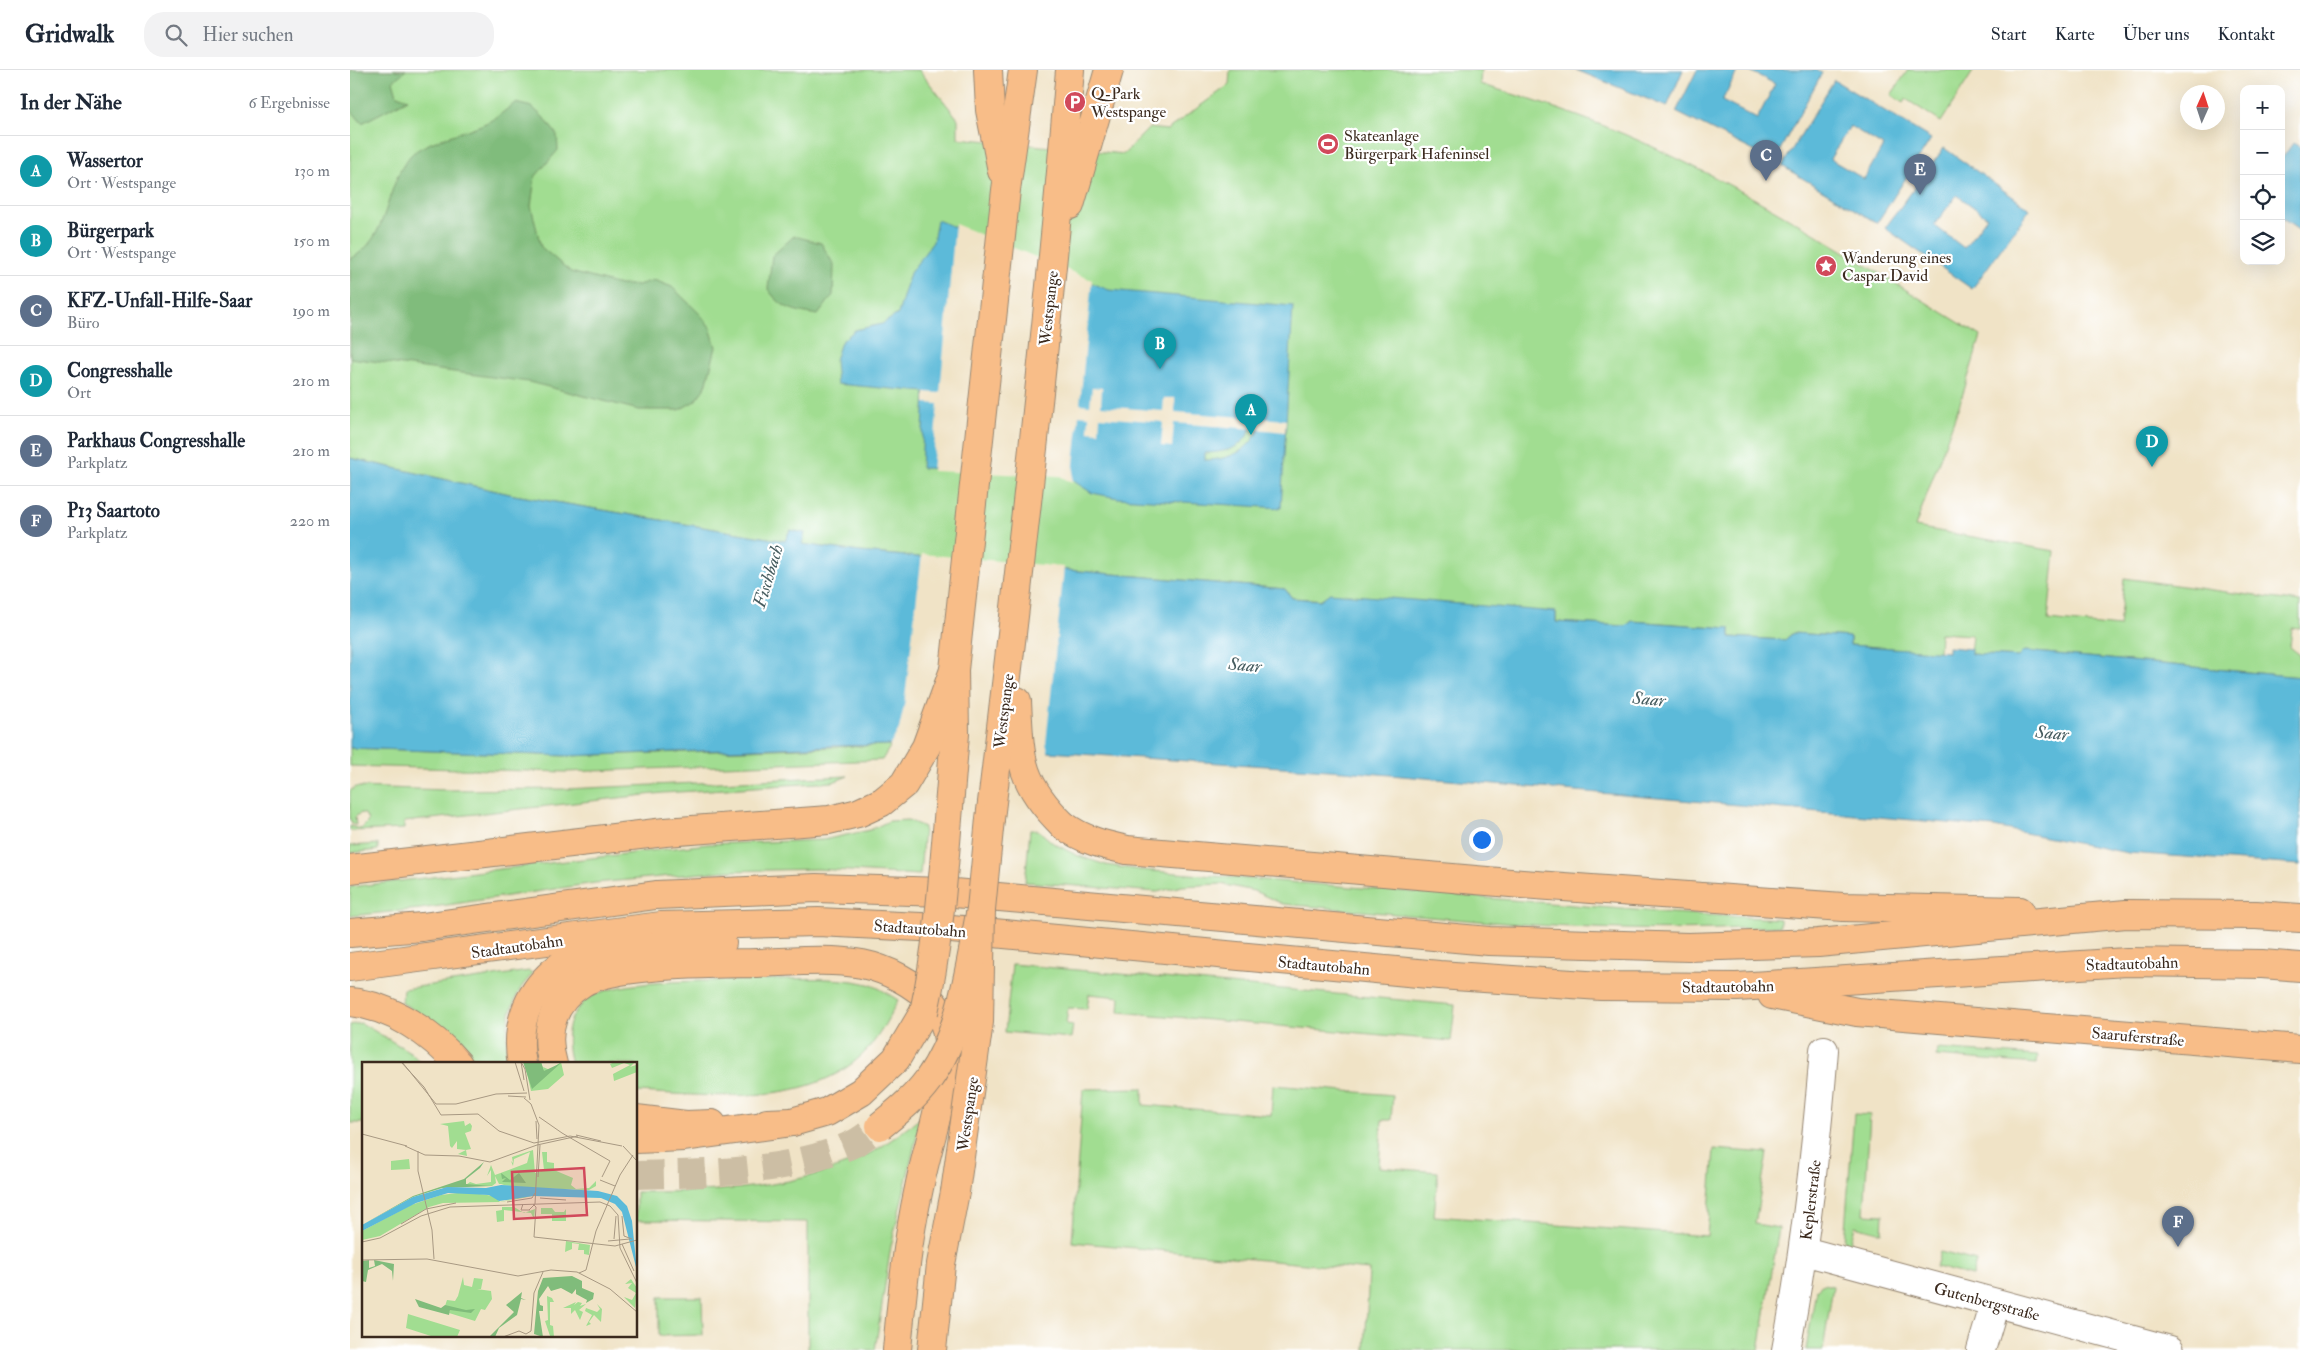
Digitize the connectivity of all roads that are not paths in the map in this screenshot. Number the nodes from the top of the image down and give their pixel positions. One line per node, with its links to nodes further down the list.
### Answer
1 (988, 70): 5 (main road)
2 (1023, 70): 5 (main road)
3 (1070, 70): 6 (main road, Westspange)
4 (1109, 70): 6 (main road)
5 (1006, 190): 8 (main road)
6 (1055, 251): 7 (main road, Westspange)
7 (1013, 627): 10 (main road, Westspange, bridge); 11 (main road)
8 (954, 670): 9 (main road); 25 (main road, bridge)
9 (350, 869)
10 (981, 909): 26 (main road, bridge); 31 (main road, Westspange, bridge)
11 (2126, 914): 12 (main road, Stadtautobahn); 14 (main road, Stadtautobahn)
12 (2300, 918)
13 (941, 928): 15 (main road, Stadtautobahn); 17 (main road, Stadtautobahn); 22 (main road)
14 (350, 933)
15 (350, 967)
16 (2300, 967): 17 (main road, Stadtautobahn)
17 (1736, 987): 19 (main road, Saaruferstraße)
18 (350, 1002): 21 (main road)
19 (2300, 1049)
20 (1824, 1050): 28 (street, Keplerstraße)
21 (456, 1062)
22 (522, 1062)
23 (553, 1062): 30 (main road, Westspange)
24 (638, 1119): 25 (main road)
25 (792, 1122): 27 (main road)
26 (880, 1126)
27 (638, 1139)
28 (1804, 1252): 29 (street, Gutenbergstraße); 32 (street, Keplerstraße)
29 (1995, 1303): 33 (street); 34 (street, Gutenbergstraße)
30 (897, 1350)
31 (932, 1350)
32 (1786, 1350)
33 (1981, 1350)
34 (2169, 1350)

